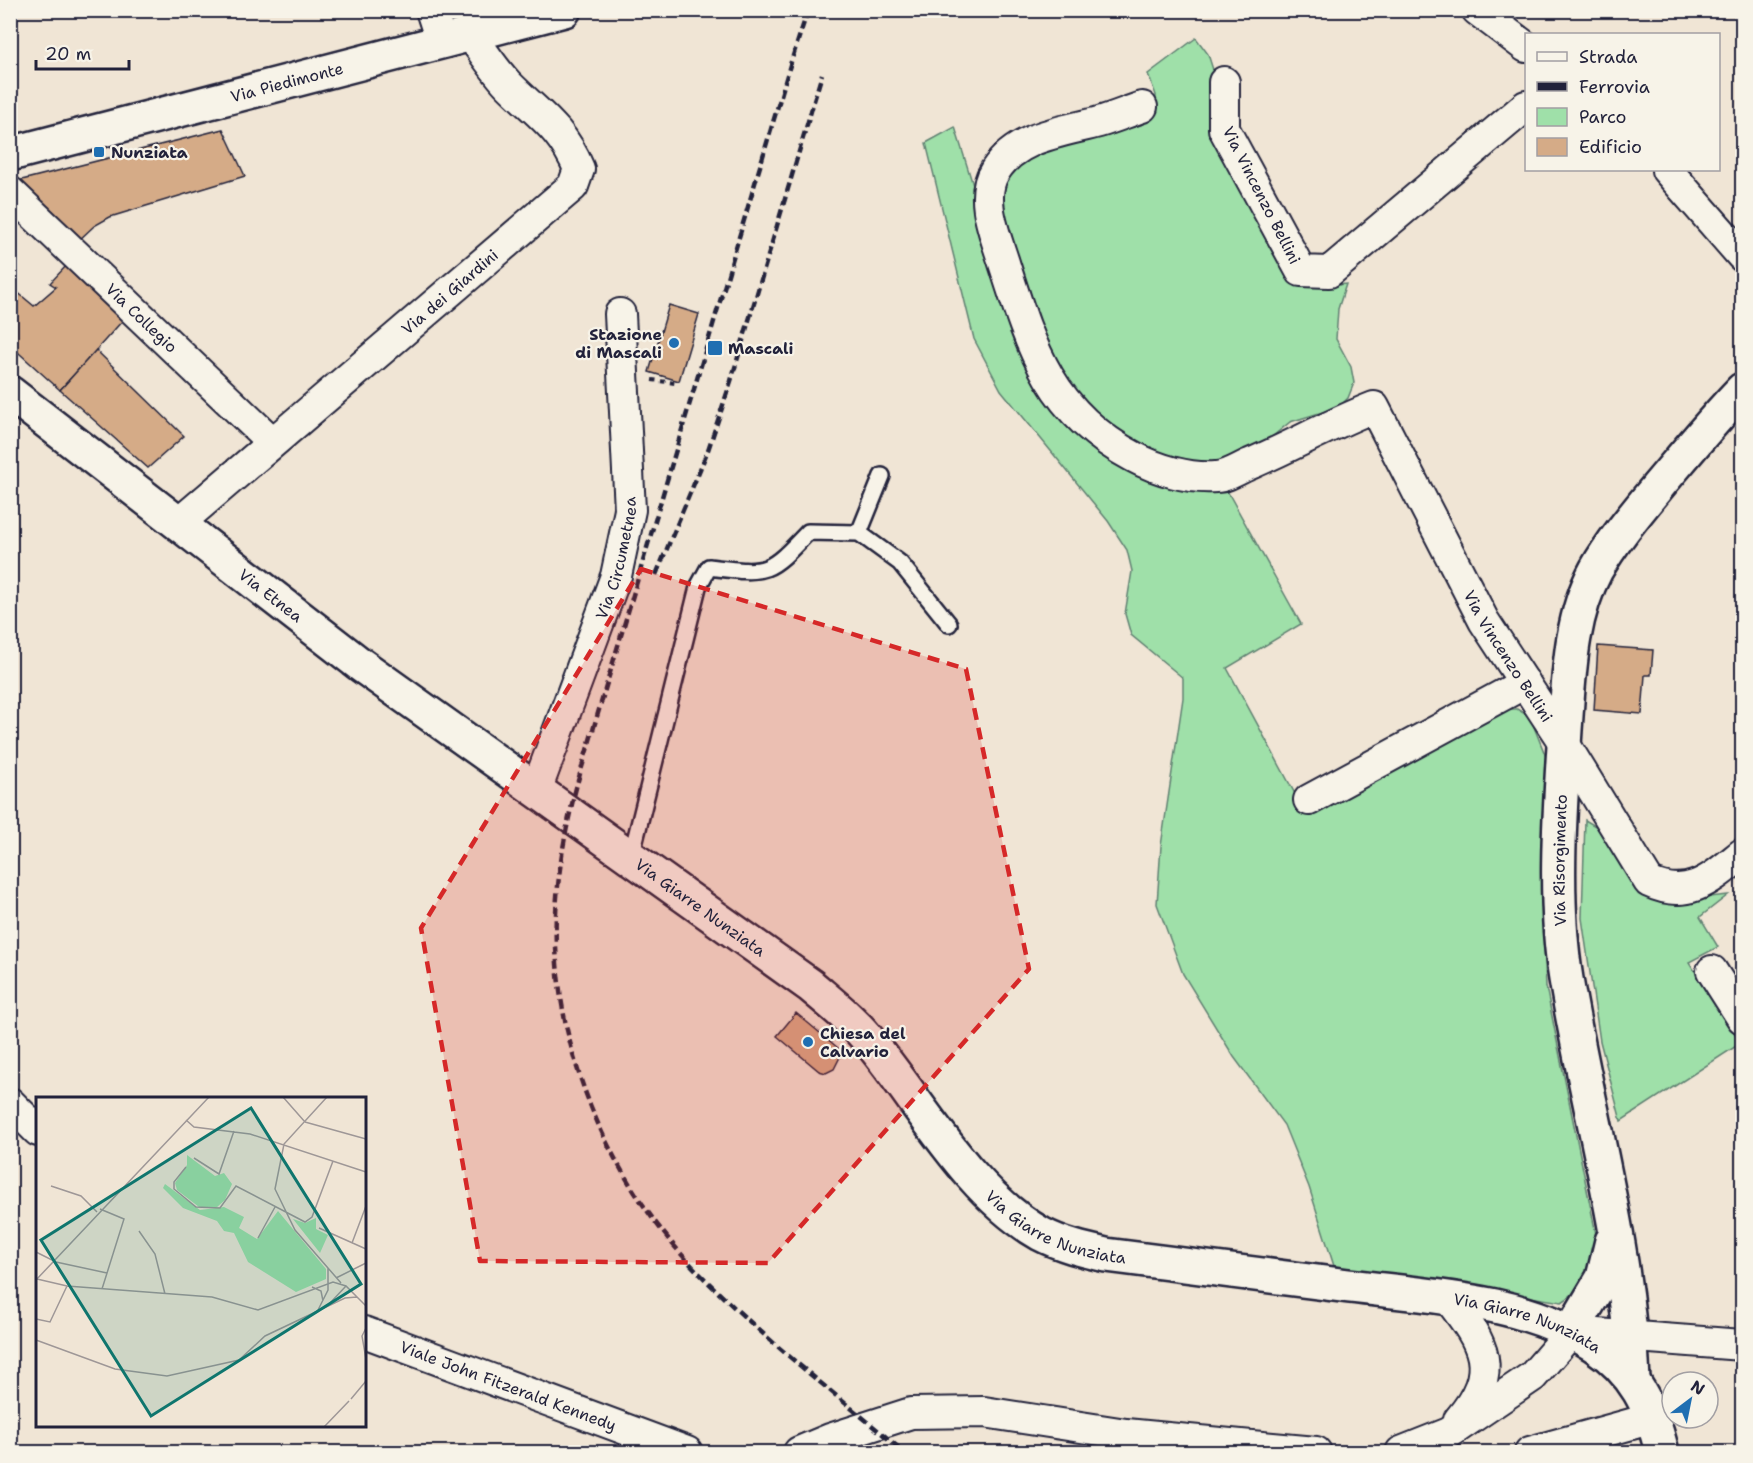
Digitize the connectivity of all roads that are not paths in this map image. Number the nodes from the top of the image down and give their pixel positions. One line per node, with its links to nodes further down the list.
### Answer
1 (431, 10): 4 (street, Via dei Giardini)
2 (564, 10): 4 (street, Via Piedimonte)
3 (1477, 10): 5 (street)
4 (455, 37): 9 (street, Via Piedimonte); 16 (street, Via dei Giardini)
5 (1525, 46)
6 (1224, 82): 8 (street, Via Vincenzo Bellini)
7 (1142, 107): 21 (street, Via Vincenzo Bellini)
8 (1525, 108)
9 (10, 154)
10 (1667, 171): 12 (street)
11 (10, 192): 16 (street, Via Collegio)
12 (1743, 256)
13 (620, 314): 23 (street, Via Circumetnea)
14 (1743, 390): 22 (street, Via Risorgimento)
15 (10, 393): 18 (street, Via Etnea)
16 (272, 442): 18 (street, Via dei Giardini)
17 (882, 476): 19 (lane)
18 (179, 523): 23 (street, Via Etnea)
19 (859, 532): 20 (lane); 26 (lane)
20 (950, 624)
21 (1525, 683): 22 (street, Via Vincenzo Bellini); 24 (street)
22 (1564, 743): 25 (street, Via Vincenzo Bellini); 31 (street, Via Risorgimento)
23 (537, 788): 26 (street, Via Giarre Nunziata)
24 (1309, 800)
25 (1743, 854)
26 (630, 857): 32 (street, Via Giarre Nunziata)
27 (1712, 971): 28 (street)
28 (1743, 1018)
29 (10, 1103): 30 (street)
30 (36, 1129)
31 (1615, 1231): 33 (street); 35 (street, Via Risorgimento)
32 (1449, 1299): 33 (street, Via Giarre Nunziata); 39 (street)
33 (1571, 1332): 35 (street); 37 (street, Via Giarre Nunziata); 39 (street)
34 (366, 1333): 40 (street, Viale John Fitzerald Kennedy)
35 (1631, 1335): 36 (street); 37 (street, Via Risorgimento)
36 (1743, 1345)
37 (1633, 1380): 38 (street, Via Giarre Nunziata)
38 (1653, 1418): 44 (street); 45 (street, Via Giarre Nunziata)
39 (1449, 1433): 43 (street)
40 (687, 1452)
41 (799, 1452): 42 (street)
42 (1316, 1452)
43 (1401, 1452)
44 (1530, 1452)
45 (1662, 1452)

